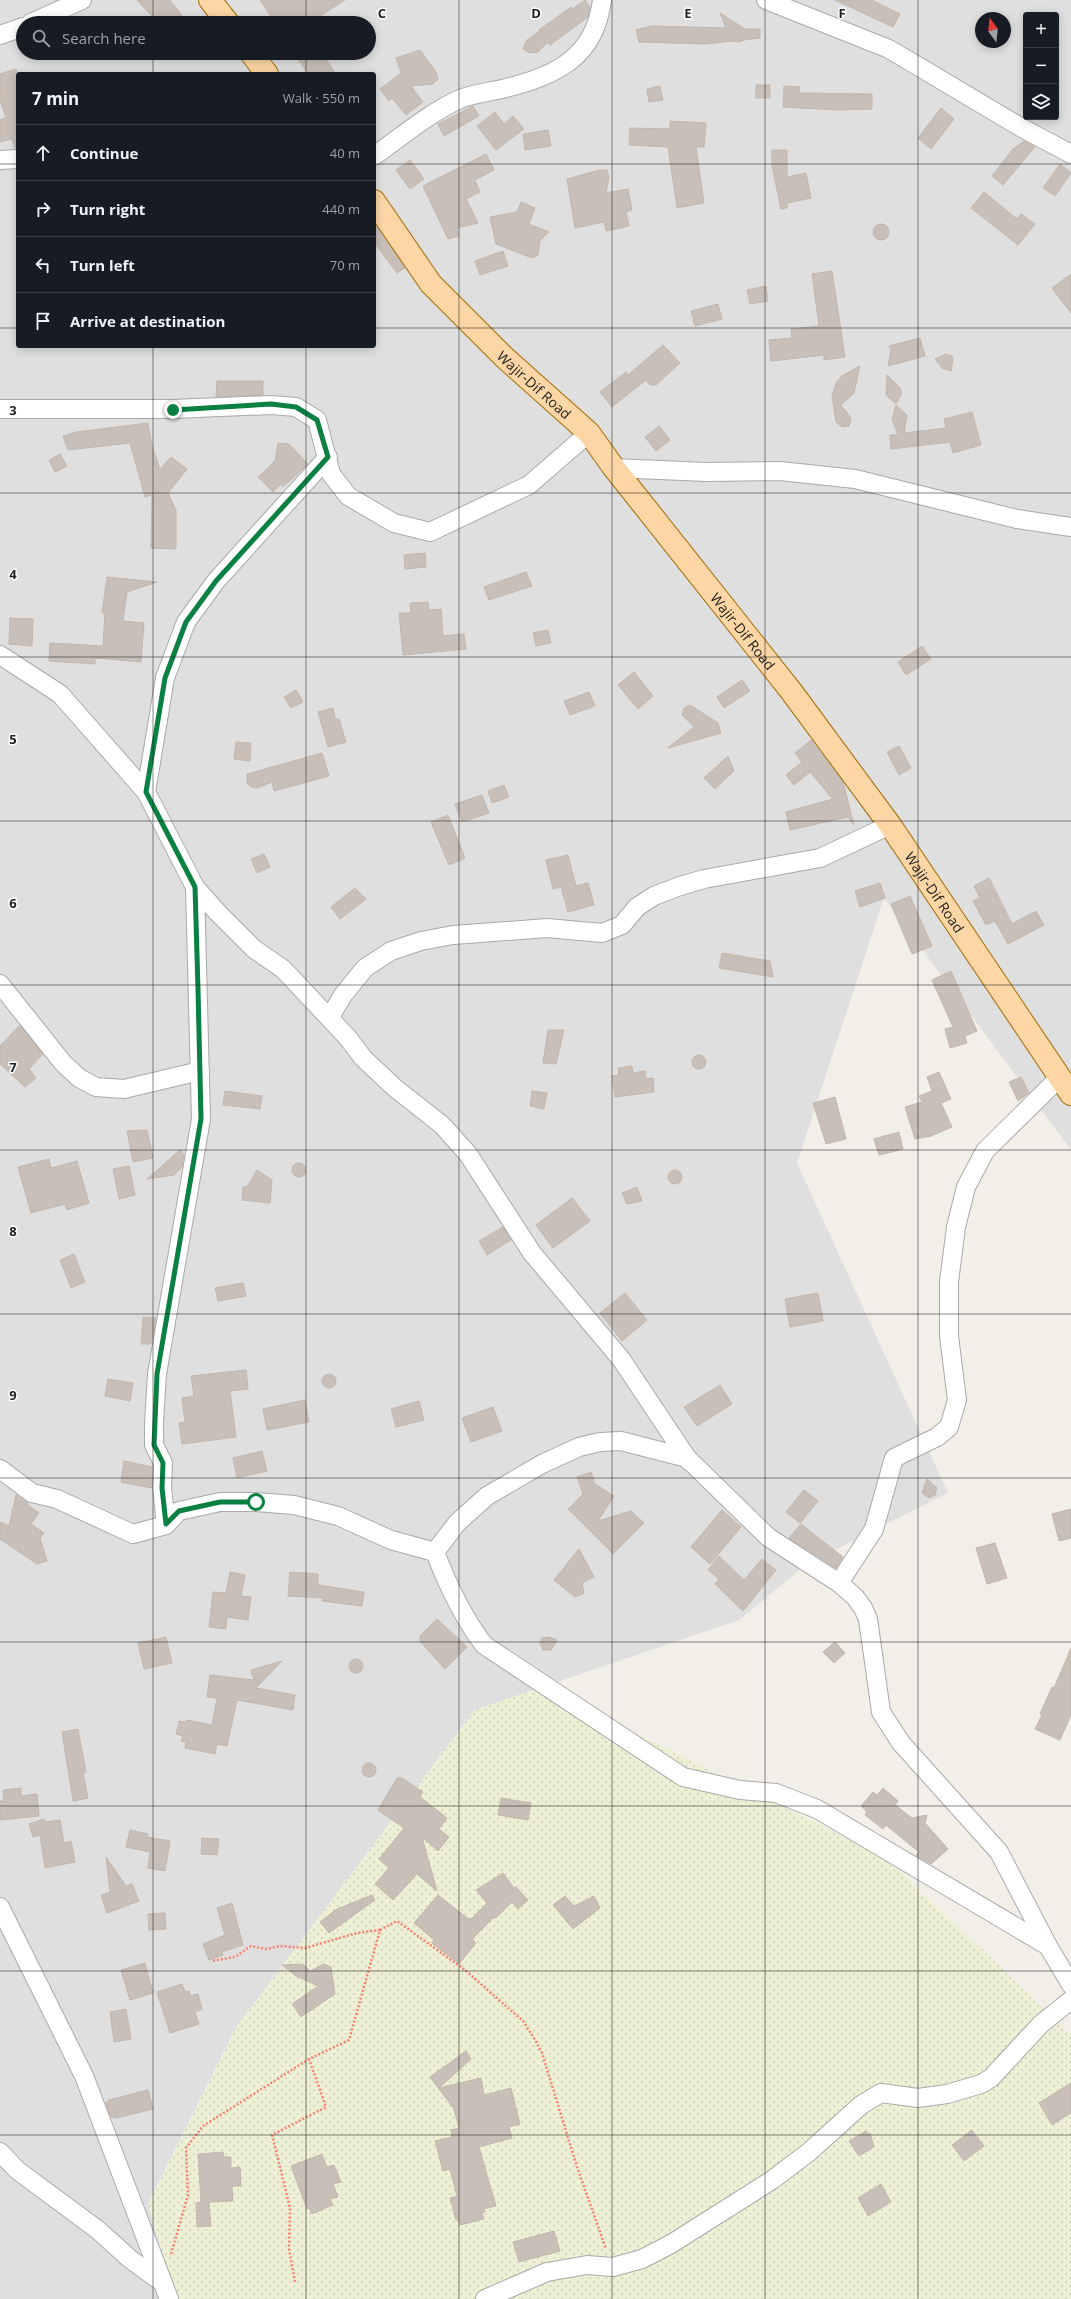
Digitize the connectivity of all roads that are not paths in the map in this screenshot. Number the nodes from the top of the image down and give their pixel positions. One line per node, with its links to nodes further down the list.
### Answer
1 (82, 0): 5 (street)
2 (210, 0): 6 (main road)
3 (602, 0): 12 (street)
4 (766, 0): 11 (street)
5 (47, 16)
6 (223, 16)
7 (16, 30): 8 (street)
8 (0, 35)
9 (256, 60): 10 (main road)
10 (265, 72)
11 (1071, 154)
12 (376, 155)
13 (16, 159): 14 (street)
14 (0, 160)
15 (376, 204): 17 (main road, Wajir-Dif Road)
16 (0, 409): 18 (street)
17 (590, 434): 18 (street); 19 (main road, Wajir-Dif Road)
18 (328, 457): 22 (street)
19 (614, 468): 20 (street); 23 (main road, Wajir-Dif Road)
20 (1071, 527)
21 (0, 655): 22 (street)
22 (146, 792): 24 (street)
23 (890, 825): 26 (street); 28 (main road, Wajir-Dif Road)
24 (195, 887): 26 (street); 27 (street)
25 (0, 984): 27 (street)
26 (330, 1017): 29 (street)
27 (200, 1071): 31 (street)
28 (1066, 1086): 33 (street)
29 (689, 1460): 32 (street); 33 (street)
30 (0, 1469): 31 (street)
31 (166, 1524): 32 (street)
32 (435, 1552): 35 (street)
33 (839, 1583): 35 (street)
34 (0, 1907): 39 (street)
35 (1048, 1946): 36 (street)
36 (1071, 1985)
37 (1071, 2000): 40 (street)
38 (0, 2152): 39 (street)
39 (166, 2291)
40 (485, 2299)

